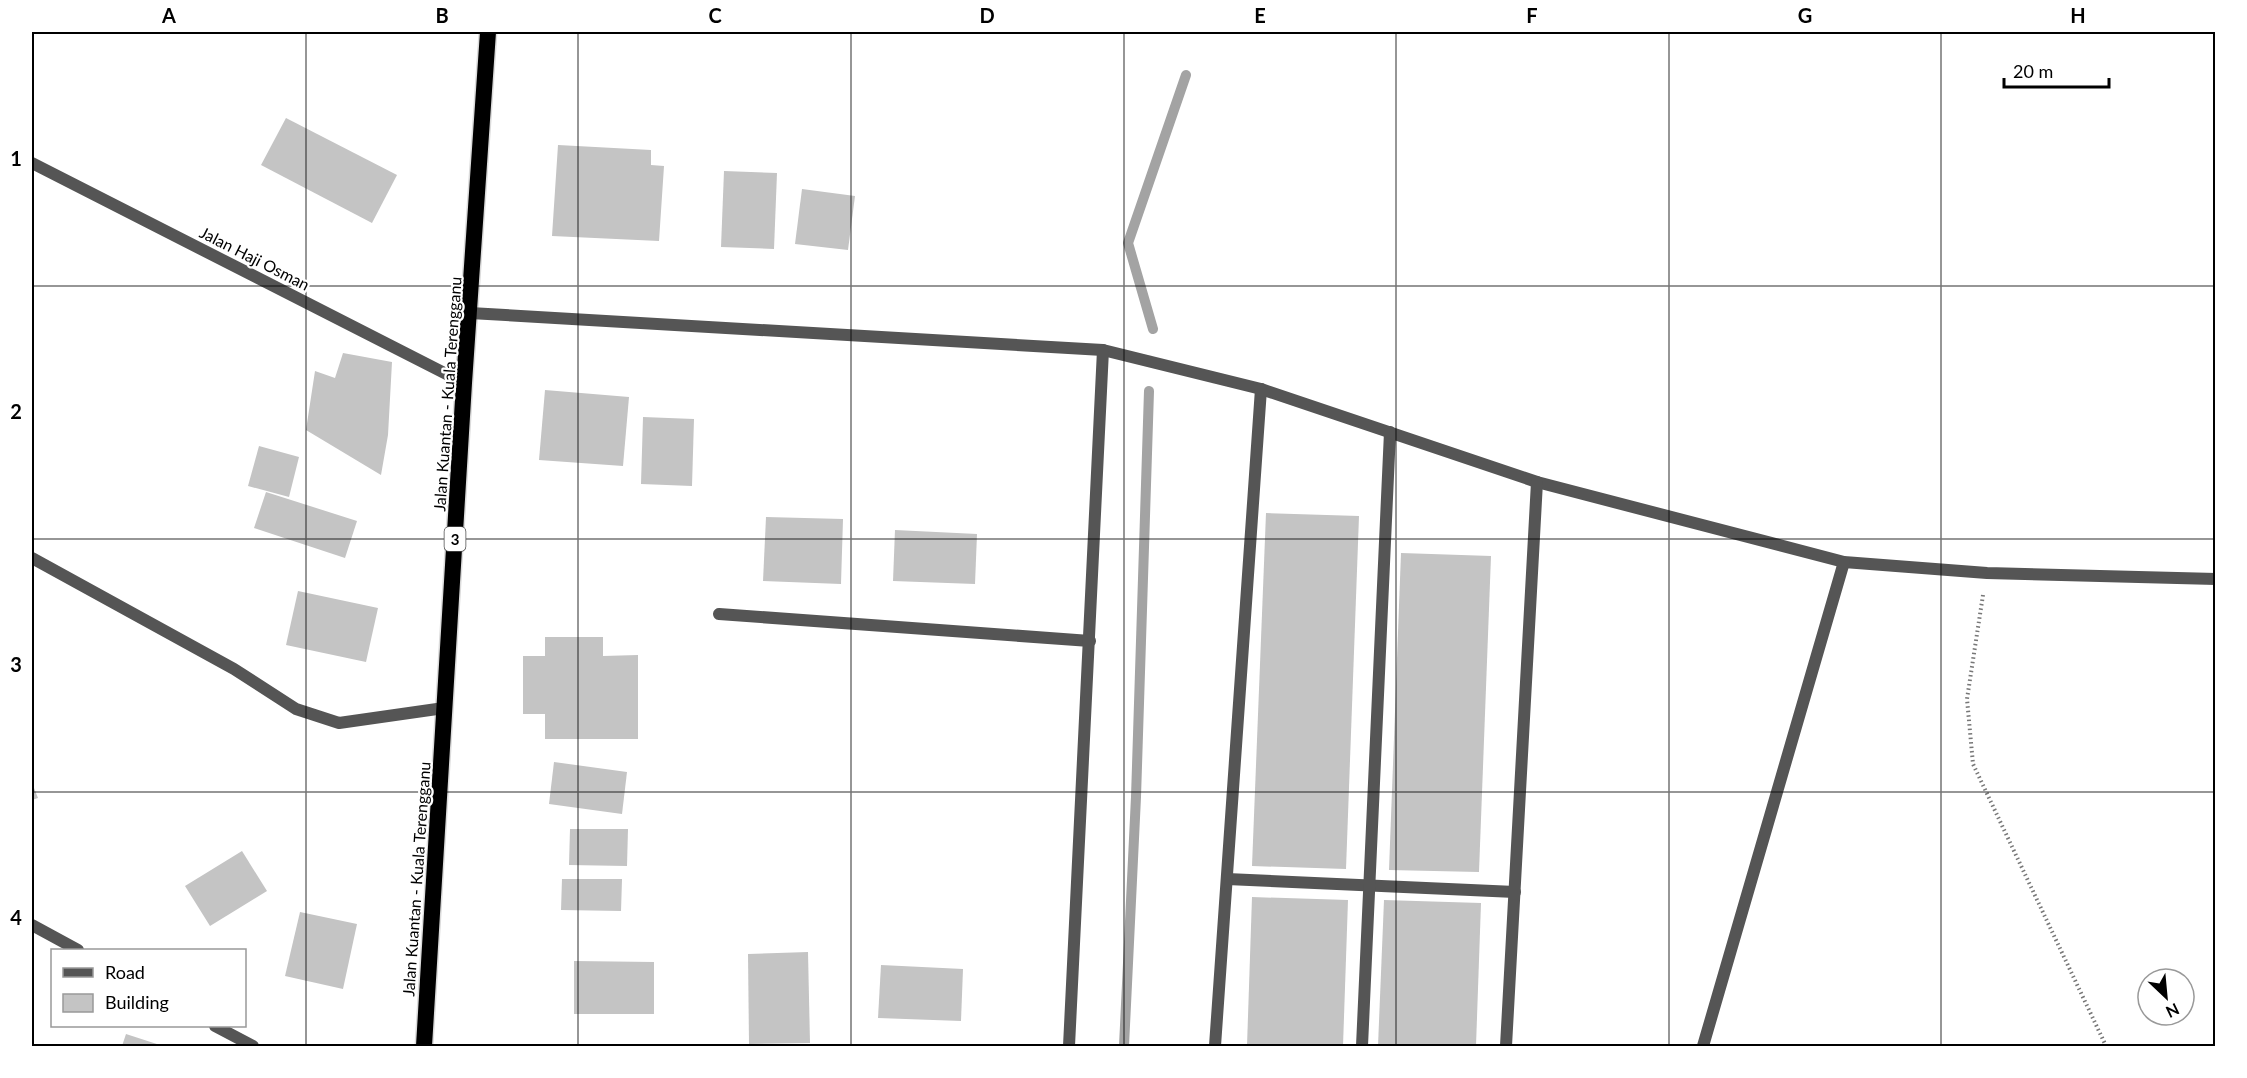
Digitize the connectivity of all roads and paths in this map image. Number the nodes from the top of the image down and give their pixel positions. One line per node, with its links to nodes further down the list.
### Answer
1 (488, 32): 3 (highway, Jalan Kuantan - Kuala Terengganu / 3)
2 (32, 163): 5 (street, Jalan Haji Osman)
3 (470, 313): 4 (street); 5 (highway, Jalan Kuantan - Kuala Terengganu / 3)
4 (1104, 350): 6 (street); 14 (street)
5 (464, 383): 15 (highway, Jalan Kuantan - Kuala Terengganu / 3)
6 (1261, 389): 7 (street); 16 (street)
7 (1390, 432): 8 (street); 17 (street)
8 (1537, 482): 10 (street); 18 (street)
9 (32, 558): 15 (street)
10 (1844, 562): 11 (street); 28 (street)
11 (1987, 573): 12 (street); 29 (path)
12 (2216, 579)
13 (719, 614): 14 (street)
14 (1090, 641): 24 (street)
15 (444, 708): 23 (highway, Jalan Kuantan - Kuala Terengganu / 3)
16 (1227, 879): 17 (street); 25 (street)
17 (1369, 885): 18 (street); 26 (street)
18 (1515, 892): 27 (street)
19 (32, 925): 20 (street)
20 (74, 949)
21 (217, 1027): 22 (street)
22 (253, 1047)
23 (424, 1047)
24 (1069, 1047)
25 (1215, 1047)
26 (1362, 1047)
27 (1506, 1047)
28 (1703, 1047)
29 (2106, 1047)

